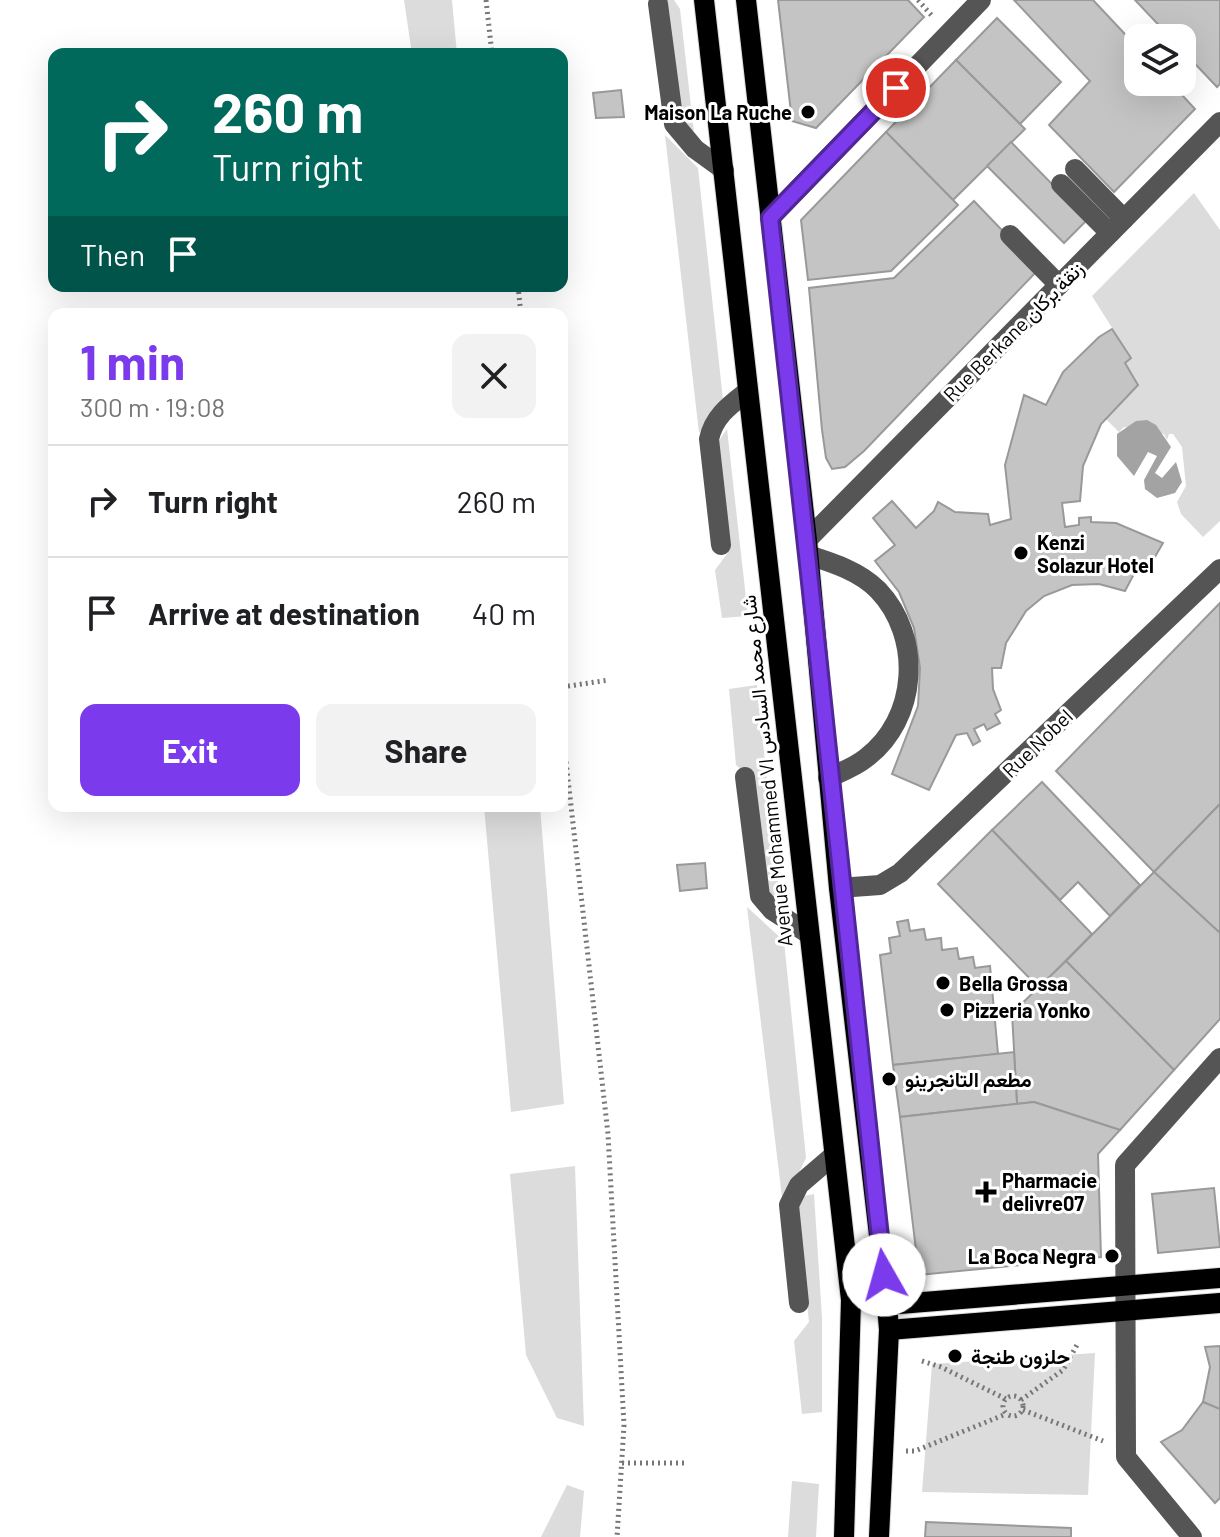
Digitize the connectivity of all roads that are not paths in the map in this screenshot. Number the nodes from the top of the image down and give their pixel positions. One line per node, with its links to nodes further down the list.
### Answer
1 (704, 0): 6 (main road, Avenue Mohammed VI شارع محمد السادس)
2 (746, 0): 8 (main road)
3 (981, 0): 8 (street)
4 (658, 4): 6 (street)
5 (1220, 122): 9 (street, Rue Berkane زنقة بركان)
6 (724, 170): 12 (main road, Avenue Mohammed VI شارع محمد السادس)
7 (1068, 176): 9 (street)
8 (770, 218): 14 (main road)
9 (1117, 226): 11 (street, Rue Berkane زنقة بركان)
10 (1010, 235): 11 (street)
11 (1059, 285): 14 (street, Rue Berkane زنقة بركان)
12 (748, 391): 13 (street); 19 (main road, Avenue Mohammed VI شارع محمد السادس)
13 (721, 545)
14 (807, 548): 17 (main road); 17 (street)
15 (1220, 569): 18 (street, Rue Nobel)
16 (745, 777): 19 (street)
17 (828, 778): 18 (main road)
18 (839, 888): 26 (main road)
19 (809, 934): 21 (main road, Avenue Mohammed VI شارع محمد السادس)
20 (1220, 1058): 23 (street)
21 (834, 1155): 24 (street); 29 (main road, Avenue Mohammed VI شارع محمد السادس)
22 (1220, 1278): 23 (main road)
23 (1125, 1285): 26 (main road); 27 (street)
24 (799, 1303)
25 (1220, 1303): 27 (main road)
26 (887, 1305): 28 (main road)
27 (1125, 1310): 28 (main road); 31 (street)
28 (889, 1330): 30 (main road)
29 (844, 1537)
30 (879, 1537)
31 (1192, 1537)

